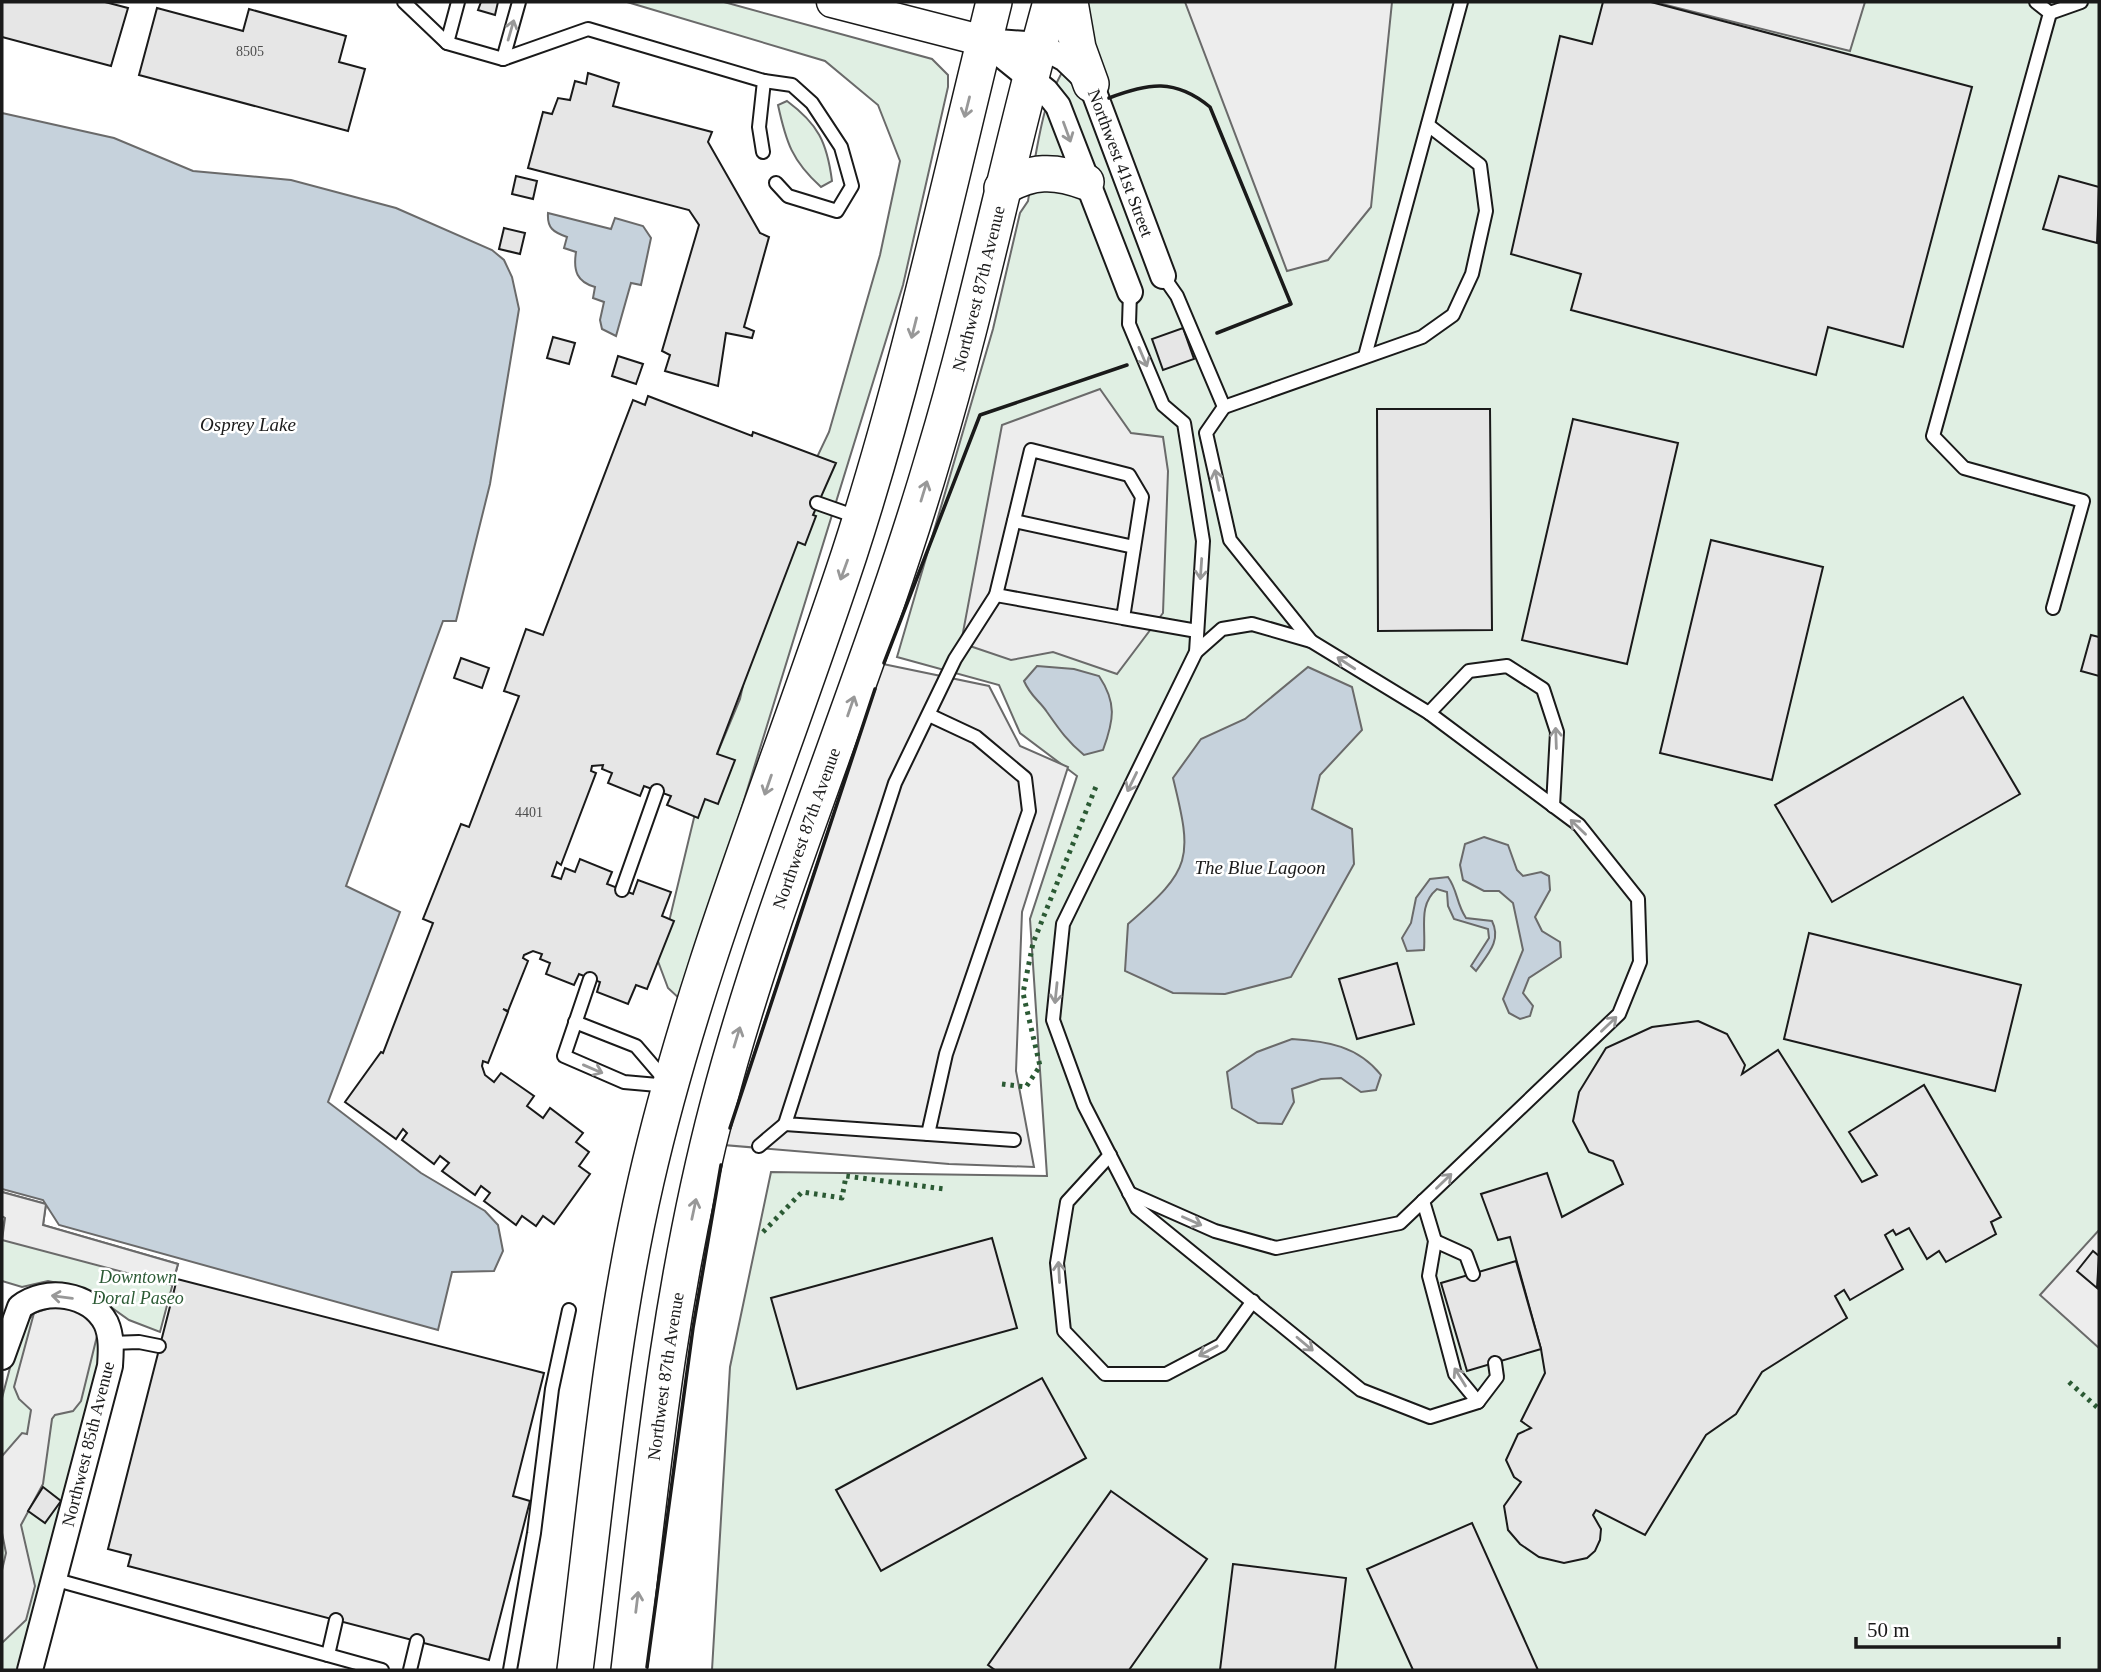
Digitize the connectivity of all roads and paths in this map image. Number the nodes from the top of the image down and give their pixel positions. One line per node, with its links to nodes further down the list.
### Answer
1 (404, 2): 13 (lane)
2 (458, 2): 13 (lane)
3 (519, 2): 14 (lane, one-way to 3)
4 (832, 2): 12 (street, Northwest 41st Street)
5 (994, 2): 12 (main road)
6 (1051, 2): 15 (main road, Northwest 87th Avenue)
7 (1070, 2): 17 (main road)
8 (1461, 2): 18 (lane)
9 (2036, 2): 11 (lane)
10 (2081, 2): 11 (lane)
11 (2050, 13): 32 (lane)
12 (984, 41): 15 (street, Northwest 41st Street); 28 (main road, one-way to 28)
13 (447, 43): 14 (lane)
14 (503, 59): 16 (lane)
15 (1034, 61): 17 (street, Northwest 41st Street); 20 (street, Northwest 41st Street, one-way to 20); 22 (main road, Northwest 87th Avenue)
16 (764, 81): 19 (lane); 21 (lane)
17 (1091, 84): 23 (street, Northwest 41st Street)
18 (1428, 125): 25 (lane); 25 (lane)
19 (762, 152)
20 (1086, 182): 22 (main road); 24 (street, Northwest 41st Street)
21 (776, 183)
22 (1002, 188): 45 (main road, Northwest 87th Avenue, one-way to 22)
23 (1163, 276): 26 (lane)
24 (1129, 292): 34 (lane, one-way to 34)
25 (1365, 356): 26 (lane)
26 (1224, 407): 35 (lane, one-way to 26)
27 (817, 503): 28 (lane)
28 (861, 518): 44 (main road, one-way to 44)
29 (1014, 521): 30 (lane); 30 (lane); 31 (lane)
30 (1134, 547): 33 (lane)
31 (996, 595): 33 (lane); 38 (lane)
32 (2053, 608)
33 (1123, 618): 34 (lane)
34 (1197, 631): 36 (lane)
35 (1311, 641): 36 (lane); 37 (lane, one-way to 35)
36 (1196, 652): 50 (lane, one-way to 50)
37 (1429, 713): 40 (lane); 40 (lane, one-way to 37)
38 (929, 715): 46 (lane); 47 (lane)
39 (657, 791): 41 (lane)
40 (1553, 806): 52 (lane, one-way to 40)
41 (622, 890)
42 (590, 979): 43 (lane)
43 (575, 1022): 44 (lane); 44 (lane, one-way to 44)
44 (670, 1086): 45 (main road); 70 (main road)
45 (718, 1103): 71 (main road, Northwest 87th Avenue, one-way to 45)
46 (785, 1125): 47 (lane); 49 (lane)
47 (928, 1134): 48 (lane)
48 (1014, 1140)
49 (759, 1146)
50 (1110, 1155): 51 (lane); 55 (lane, one-way to 50)
51 (1129, 1193): 52 (lane, one-way to 52); 55 (lane)
52 (1423, 1201): 53 (lane)
53 (1435, 1241): 54 (lane); 61 (lane, one-way to 53)
54 (1473, 1274)
55 (1253, 1301): 61 (lane, one-way to 61)
56 (569, 1310): 69 (lane)
57 (111, 1343): 58 (lane); 59 (street, Northwest 85th Avenue, one-way to 59); 62 (street, Northwest 85th Avenue)
58 (159, 1346)
59 (2, 1357)
60 (1495, 1363): 61 (lane)
61 (1478, 1402)
62 (53, 1579): 65 (lane); 66 (street, Northwest 85th Avenue)
63 (337, 1620): 65 (lane)
64 (417, 1641): 68 (lane)
65 (328, 1655): 67 (lane)
66 (30, 1670)
67 (382, 1670)
68 (410, 1670)
69 (510, 1670)
70 (575, 1670)
71 (629, 1670)

